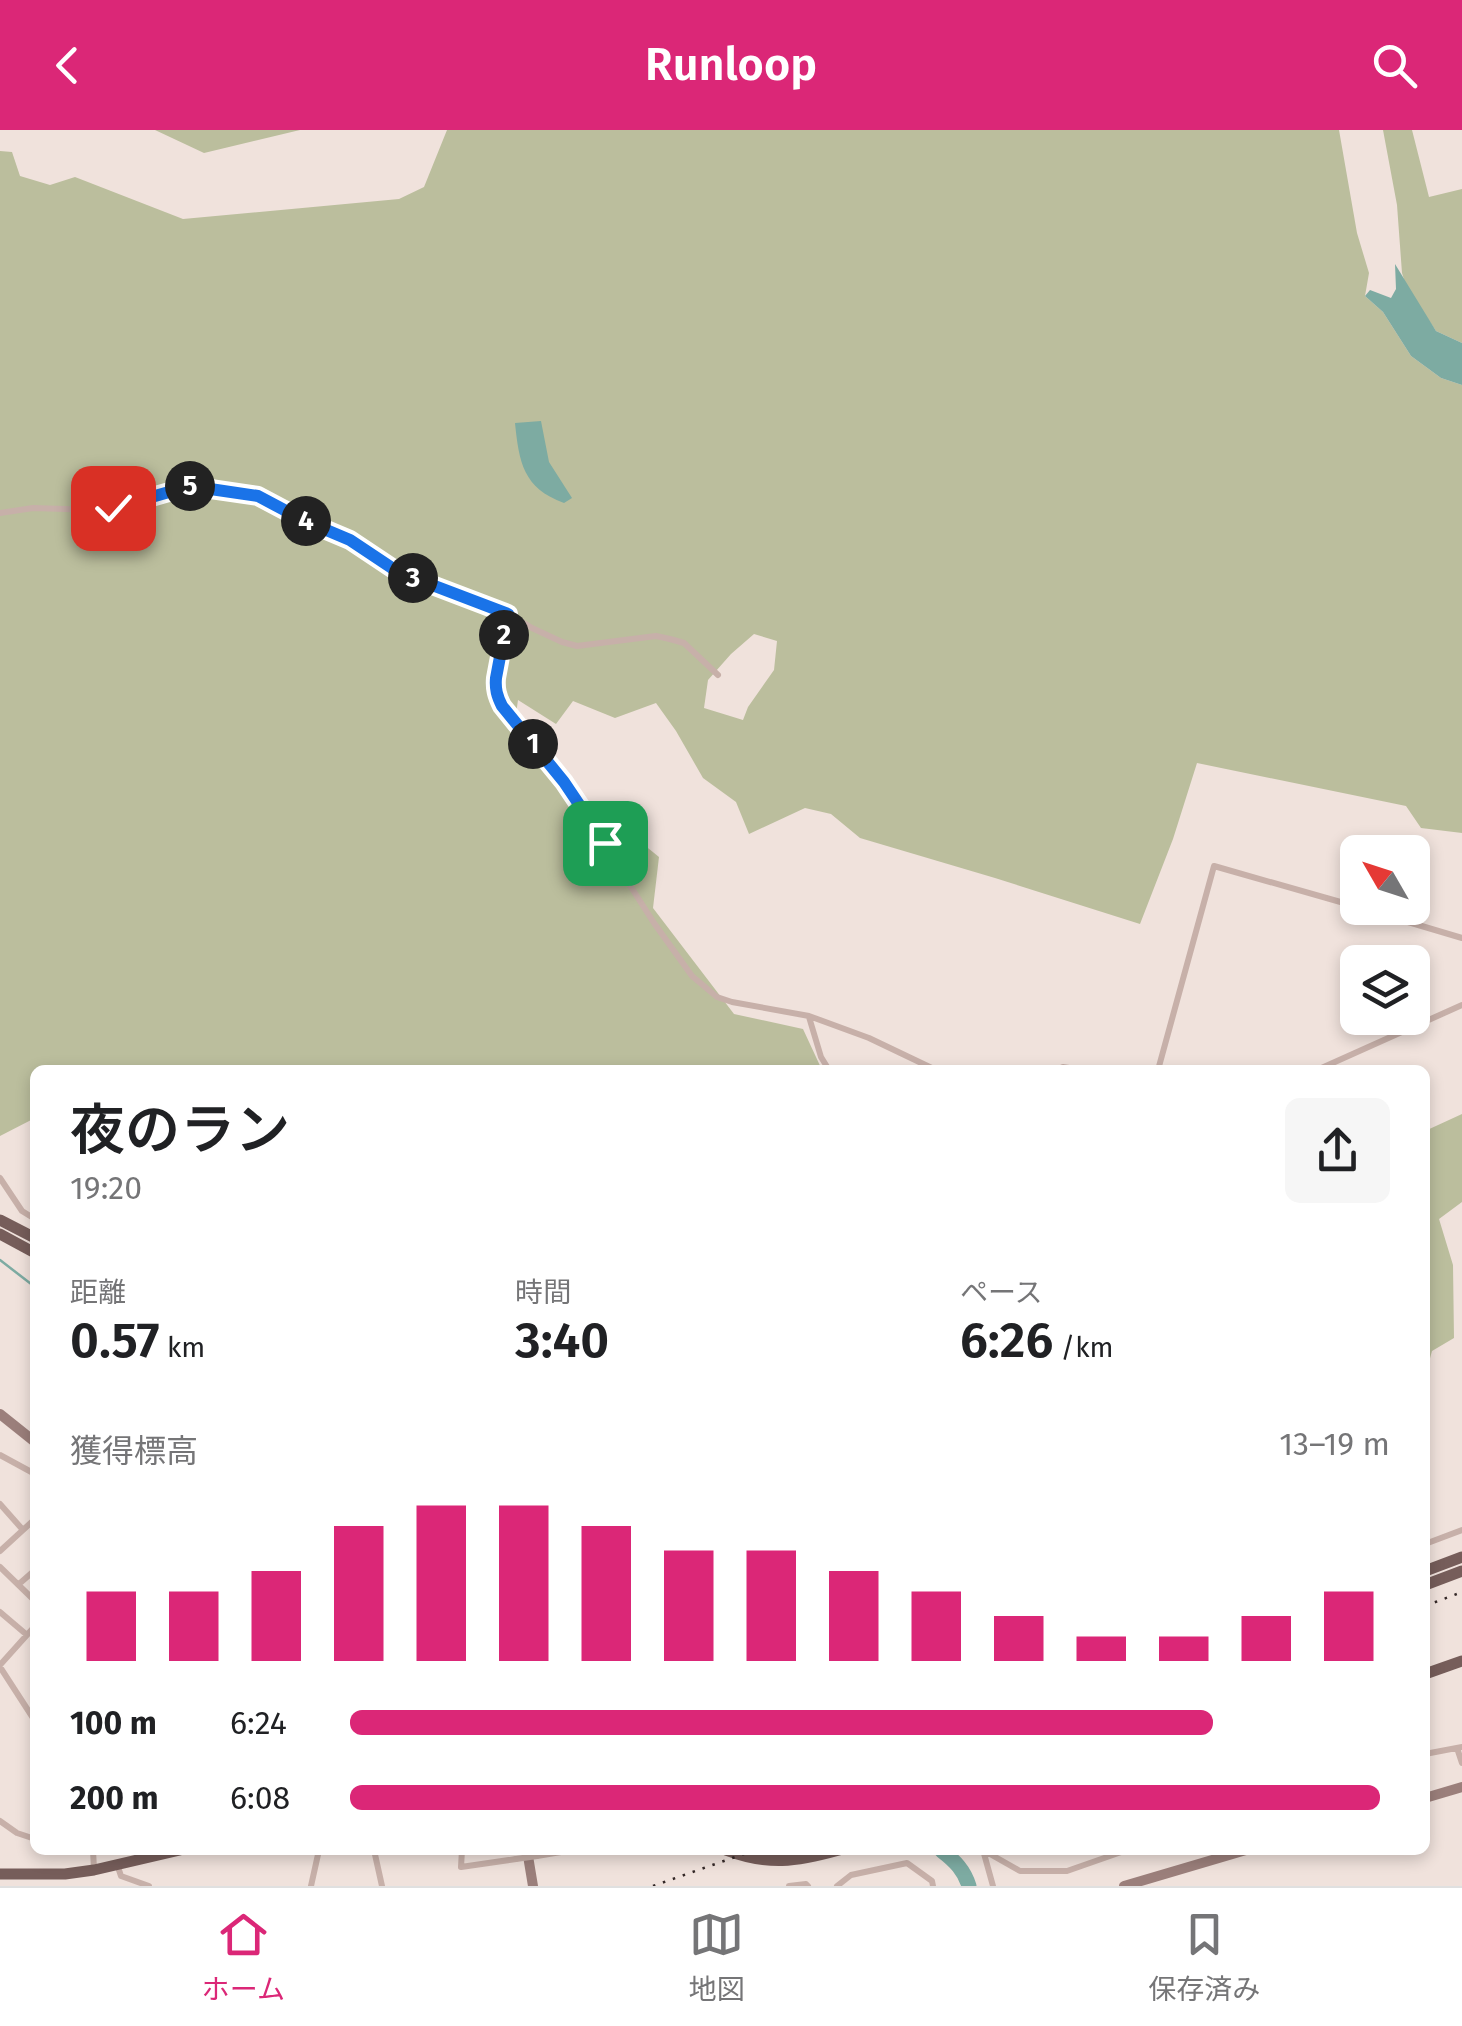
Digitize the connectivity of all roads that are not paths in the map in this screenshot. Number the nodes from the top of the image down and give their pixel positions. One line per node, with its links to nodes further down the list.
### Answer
1 (0, 513): 2 (street)
2 (508, 614): 3 (street); 8 (street)
3 (718, 675)
4 (1340, 902): 11 (street)
5 (1419, 925): 6 (street)
6 (1462, 938)
7 (1462, 1004): 12 (street)
8 (809, 1016): 9 (street); 10 (street)
9 (826, 1065)
10 (926, 1065)
11 (1159, 1065)
12 (1328, 1065)
13 (0, 1178): 14 (street)
14 (30, 1216)
15 (0, 1220): 17 (main road)
16 (0, 1234): 18 (main road)
17 (30, 1235)
18 (30, 1249)
19 (0, 1414): 20 (street)
20 (30, 1438)
21 (0, 1455): 22 (street)
22 (30, 1471)
23 (0, 1504): 25 (street)
24 (30, 1523): 25 (street)
25 (22, 1530): 28 (street)
26 (1462, 1530): 27 (street)
27 (1430, 1542)
28 (0, 1551)
29 (1462, 1557): 31 (main road)
30 (0, 1567): 35 (street)
31 (1430, 1568)
32 (1462, 1571): 34 (main road)
33 (30, 1574): 35 (street)
34 (1430, 1582)
35 (19, 1584): 36 (street)
36 (30, 1596)
37 (0, 1612): 39 (street)
38 (30, 1632): 39 (street)
39 (27, 1635): 41 (street)
40 (1462, 1662): 42 (main road)
41 (0, 1666): 43 (street)
42 (1430, 1672)
43 (30, 1714)
44 (1460, 1748): 45 (street); 46 (street)
45 (1430, 1753)
46 (1462, 1763)
47 (1462, 1787): 48 (street)
48 (1430, 1797)
49 (0, 1821): 50 (street)
50 (30, 1838)
51 (93, 1855): 65 (street)
52 (156, 1855): 64 (main road)
53 (318, 1855): 68 (street)
54 (375, 1855): 69 (street)
55 (462, 1855): 56 (street, bridge)
56 (527, 1855)
57 (532, 1855): 70 (street)
58 (739, 1855): 59 (main road)
59 (817, 1855)
60 (984, 1855): 75 (street)
61 (992, 1855): 62 (street)
62 (1112, 1855)
63 (1229, 1855): 76 (street)
64 (117, 1864): 65 (main road); 67 (street)
65 (94, 1870): 66 (main road)
66 (0, 1874)
67 (149, 1886)
68 (311, 1886)
69 (382, 1886)
70 (532, 1886)
71 (789, 1886): 72 (street)
72 (808, 1886)
73 (837, 1886): 74 (street)
74 (934, 1886)
75 (993, 1886)
76 (1124, 1886)

